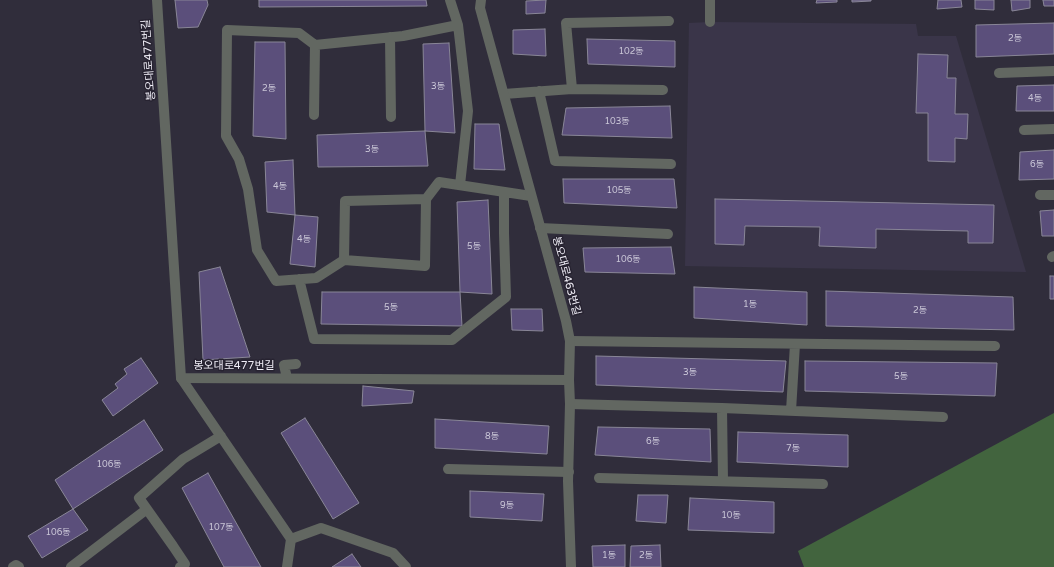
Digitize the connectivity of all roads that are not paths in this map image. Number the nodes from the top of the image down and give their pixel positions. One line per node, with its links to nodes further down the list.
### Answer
1 (157, 0): 35 (street, 봉오대로477번길)
2 (450, 0): 7 (street)
3 (481, 0): 15 (street, 봉오대로463번길)
4 (710, 0): 6 (street)
5 (670, 20): 12 (street)
6 (710, 22)
7 (458, 25): 8 (street); 21 (street)
8 (390, 37): 9 (street); 17 (street)
9 (315, 45): 16 (street); 30 (street)
10 (1054, 71): 11 (street)
11 (999, 73)
12 (572, 89): 13 (street); 14 (street)
13 (663, 90)
14 (539, 91): 15 (street); 20 (street)
15 (504, 94): 25 (street, 봉오대로463번길)
16 (314, 115)
17 (391, 117)
18 (1054, 129): 19 (street)
19 (1024, 130)
20 (671, 164)
21 (460, 185): 22 (street); 26 (street)
22 (504, 192): 25 (street); 30 (street)
23 (1040, 195): 24 (street)
24 (1054, 195)
25 (531, 196): 27 (street, 봉오대로463번길)
26 (426, 199): 29 (street); 29 (street)
27 (540, 228): 28 (street); 31 (street, 봉오대로463번길)
28 (668, 234)
29 (344, 260): 30 (street)
30 (299, 279)
31 (570, 341): 32 (street); 37 (street, 봉오대로463번길)
32 (796, 344): 33 (street); 40 (street)
33 (995, 346)
34 (296, 364): 36 (street)
35 (181, 378): 36 (street, 봉오대로477번길); 42 (street)
36 (287, 378): 37 (street, 봉오대로477번길)
37 (569, 380): 38 (street, 봉오대로463번길)
38 (570, 404): 39 (street); 44 (street, 봉오대로463번길)
39 (722, 408): 40 (street); 46 (street)
40 (791, 411): 41 (street)
41 (943, 417)
42 (221, 436): 48 (street); 49 (street)
43 (448, 469): 44 (street)
44 (569, 472): 56 (street, 봉오대로463번길)
45 (599, 478): 46 (street)
46 (723, 481): 47 (street)
47 (823, 484)
48 (147, 509): 52 (street); 53 (street)
49 (291, 539): 54 (street); 55 (street)
50 (13, 567): 51 (street)
51 (19, 567)
52 (71, 567)
53 (180, 567)
54 (287, 567)
55 (406, 567)
56 (571, 567)

